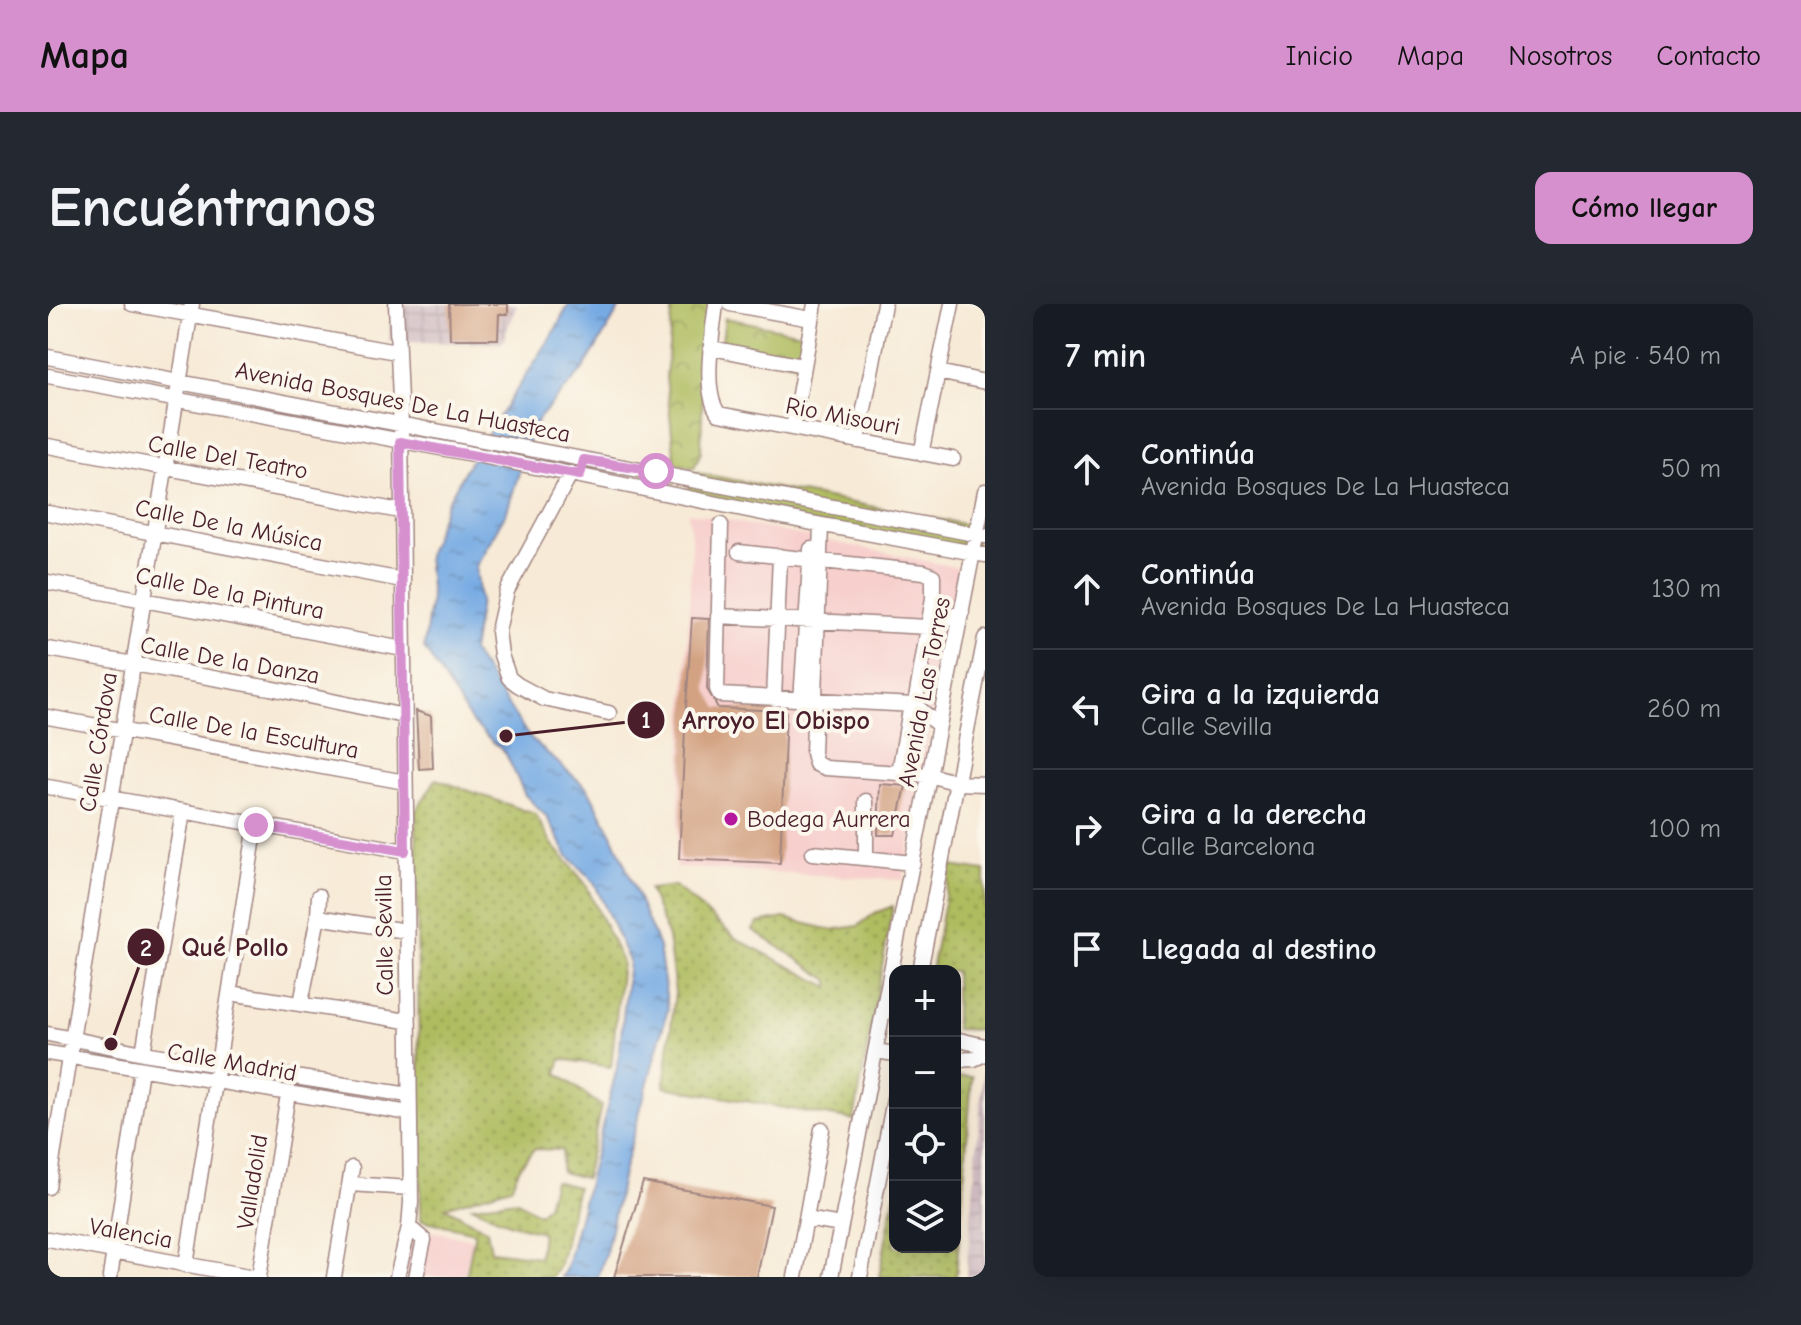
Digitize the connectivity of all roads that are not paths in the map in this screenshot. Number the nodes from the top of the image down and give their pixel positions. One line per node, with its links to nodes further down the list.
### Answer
1 (132, 304): 8 (street)
2 (396, 304): 11 (street, Calle Sevilla)
3 (716, 304): 10 (street)
4 (730, 304): 9 (street)
5 (815, 304): 9 (street)
6 (884, 304): 21 (street)
7 (952, 304): 14 (street)
8 (192, 310): 11 (street); 16 (street, Calle Córdova)
9 (811, 319): 13 (street)
10 (712, 348): 13 (street); 20 (street, Rio Misouri)
11 (396, 352): 19 (street, Calle Sevilla)
12 (48, 357): 16 (street, Avenida Bosques De La Huasteca)
13 (803, 366): 20 (street)
14 (938, 372): 17 (street); 25 (street)
15 (48, 376): 18 (street, Avenida Bosques De La Huasteca)
16 (178, 381): 18 (street, Calle Córdova); 19 (street, Avenida Bosques De La Huasteca)
17 (985, 382)
18 (175, 401): 22 (street, Avenida Bosques De La Huasteca); 27 (street, Calle Córdova)
19 (401, 425): 22 (street, Calle Sevilla); 23 (street, Avenida Bosques De La Huasteca)
20 (793, 428): 21 (street, Rio Misouri)
21 (858, 441): 25 (street, Rio Misouri)
22 (400, 442): 23 (street, Avenida Bosques De La Huasteca); 31 (street, Calle Sevilla)
23 (463, 445): 28 (street, Avenida Bosques De La Huasteca); 28 (street, Avenida Bosques De La Huasteca)
24 (48, 446): 27 (street, Calle Del Teatro)
25 (921, 454): 26 (street, Rio Misouri)
26 (953, 459)
27 (165, 468): 31 (street, Calle Del Teatro); 36 (street, Calle Córdova)
28 (574, 470): 30 (street, Avenida Bosques De La Huasteca); 33 (street, Avenida Bosques De La Huasteca); 58 (street)
29 (985, 491): 37 (street, Avenida Las Torres)
30 (807, 501): 33 (street); 35 (street, Avenida Bosques De La Huasteca)
31 (400, 511): 43 (street, Calle Sevilla)
32 (48, 513): 36 (street, Calle De la Música)
33 (813, 523): 38 (street, Avenida Bosques De La Huasteca); 42 (street)
34 (721, 525): 47 (street)
35 (934, 526): 37 (street, Avenida Bosques De La Huasteca); 38 (street)
36 (155, 533): 43 (street, Calle De la Música); 45 (street, Calle Córdova)
37 (982, 535): 40 (street, Avenida Las Torres)
38 (930, 545): 40 (street, Avenida Bosques De La Huasteca)
39 (739, 552): 41 (street)
40 (980, 554): 46 (street, Avenida Las Torres)
41 (780, 556): 42 (street); 48 (street)
42 (816, 559): 49 (street); 50 (street)
43 (402, 580): 53 (street, Calle Sevilla)
44 (48, 582): 45 (street, Calle De la Pintura)
45 (144, 599): 53 (street, Calle De la Pintura); 54 (street, Calle Córdova)
46 (962, 612): 50 (street); 61 (street, Avenida Las Torres)
47 (718, 616): 48 (street); 55 (street)
48 (778, 618): 49 (street); 55 (street)
49 (812, 620): 50 (street); 56 (street)
50 (928, 627): 57 (street)
51 (985, 638): 66 (street, Avenida Las Torres)
52 (48, 649): 54 (street, Calle De la Danza)
53 (403, 649): 59 (street, Calle Sevilla)
54 (132, 665): 59 (street, Calle De la Danza); 62 (street, Calle Córdova)
55 (774, 699): 56 (street)
56 (808, 701): 57 (street); 63 (street)
57 (915, 705): 61 (street); 63 (street)
58 (609, 713)
59 (404, 716): 65 (street, Calle Sevilla)
60 (48, 717): 62 (street, Calle De la Escultura)
61 (938, 725): 64 (street, Avenida Las Torres)
62 (122, 730): 65 (street, Calle De la Escultura); 69 (street, Calle Córdova)
63 (899, 772): 64 (street)
64 (929, 775): 66 (street); 76 (street, Avenida Las Torres)
65 (405, 782): 73 (street, Calle Sevilla)
66 (958, 783): 67 (street); 78 (street, Avenida Las Torres)
67 (985, 784)
68 (48, 787): 69 (street)
69 (112, 799): 71 (street); 85 (street, Calle Córdova)
70 (866, 801): 75 (street)
71 (183, 812): 72 (street); 90 (street)
72 (256, 825): 73 (street); 79 (street)
73 (405, 851): 77 (street, Calle Sevilla)
74 (813, 853): 75 (street)
75 (866, 858): 76 (street)
76 (913, 863): 82 (street, Avenida Las Torres)
77 (406, 931): 80 (street); 81 (street, Calle Sevilla)
78 (921, 965)
79 (230, 993): 80 (street); 95 (street)
80 (301, 1003): 81 (street)
81 (407, 1021): 99 (street, Calle Sevilla)
82 (879, 1029): 83 (street); 88 (street, Avenida Las Torres)
83 (889, 1031)
84 (48, 1034): 85 (street, Calle Madrid)
85 (73, 1038): 90 (street, Calle Madrid); 93 (street, Calle Córdova)
86 (961, 1040): 87 (street)
87 (985, 1046)
88 (876, 1051): 91 (street); 108 (street, Avenida Las Torres)
89 (48, 1053): 93 (street, Calle Madrid)
90 (143, 1053): 95 (street, Calle Madrid)
91 (889, 1053)
92 (985, 1054): 94 (street)
93 (70, 1057): 96 (street, Calle Madrid); 105 (street, Calle Córdova)
94 (961, 1060)
95 (218, 1065): 97 (street); 99 (street, Calle Madrid)
96 (141, 1069): 97 (street, Calle Madrid); 111 (street)
97 (215, 1082): 98 (street, Calle Madrid); 112 (street)
98 (288, 1094): 101 (street, Calle Madrid); 114 (street, Valladolid)
99 (409, 1095): 101 (street, Calle Sevilla)
100 (892, 1109): 120 (street)
101 (409, 1113): 106 (street, Calle Sevilla)
102 (822, 1129): 107 (street)
103 (352, 1168): 104 (street)
104 (350, 1184): 106 (street); 115 (street)
105 (48, 1187)
106 (410, 1188): 109 (street, Calle Sevilla)
107 (806, 1219): 108 (street); 118 (street)
108 (841, 1225): 119 (street, Avenida Las Torres)
109 (409, 1227): 116 (street, Calle Sevilla); 117 (street)
110 (48, 1239): 111 (street, Valencia)
111 (113, 1253): 112 (street, Valencia); 113 (street)
112 (186, 1265): 114 (street, Valencia)
113 (110, 1277)
114 (256, 1277)
115 (334, 1277)
116 (397, 1277)
117 (416, 1277)
118 (795, 1277)
119 (831, 1277)
120 (860, 1277)

